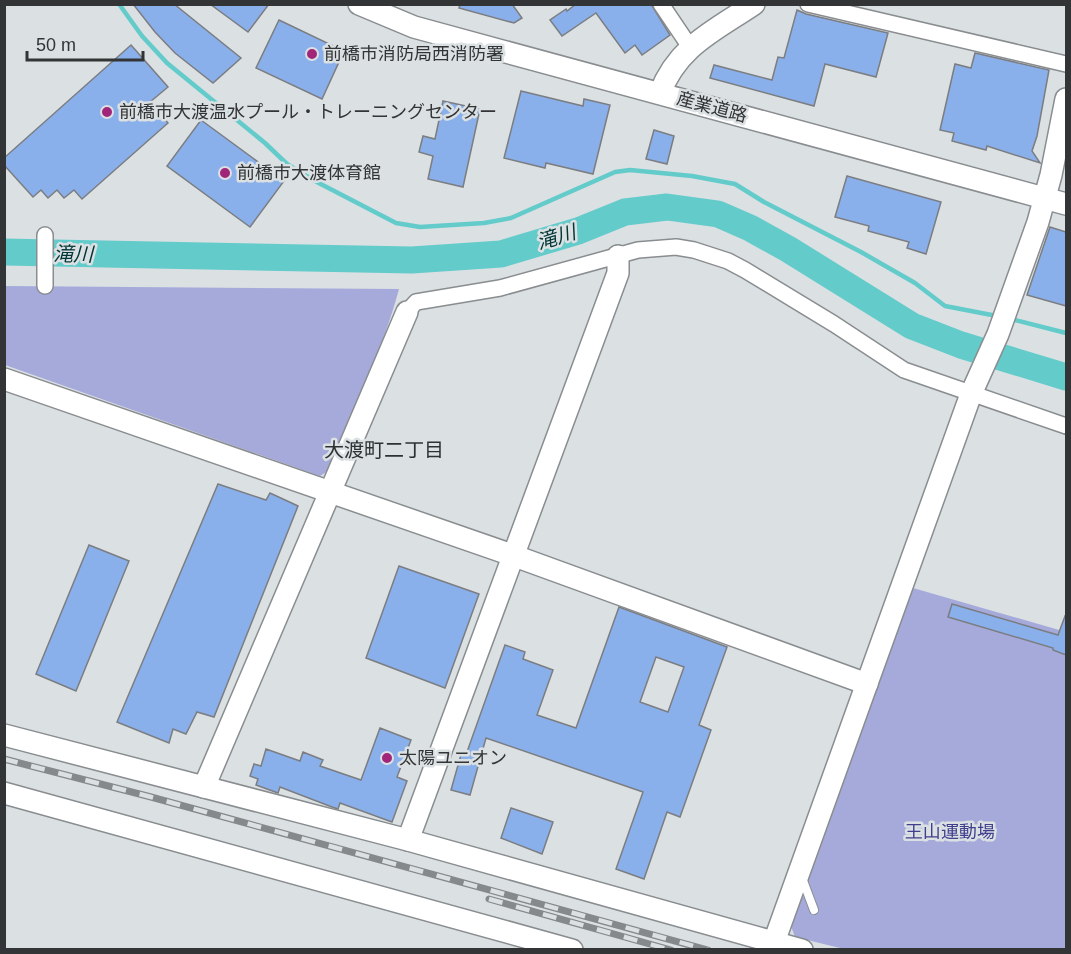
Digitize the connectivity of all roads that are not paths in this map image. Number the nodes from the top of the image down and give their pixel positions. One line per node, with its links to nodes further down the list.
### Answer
1 (661, 4): 5 (street)
2 (754, 4): 5 (street)
3 (808, 4): 6 (street)
4 (364, 6): 7 (street, 産業道路)
5 (690, 47): 7 (street)
6 (1066, 64)
7 (660, 93): 9 (street, 産業道路)
8 (1066, 99): 9 (street)
9 (1045, 199): 10 (street, 産業道路); 16 (street)
10 (1066, 204)
11 (45, 235): 13 (street)
12 (618, 256): 14 (street); 16 (street); 19 (street)
13 (45, 286)
14 (407, 312): 18 (street)
15 (4, 379): 18 (street)
16 (973, 388): 17 (street); 20 (street)
17 (1066, 426)
18 (329, 492): 19 (street); 22 (street)
19 (512, 555): 20 (street); 24 (street)
20 (867, 684): 25 (street)
21 (4, 735): 22 (street)
22 (204, 787): 24 (street)
23 (4, 793): 28 (street)
24 (408, 840): 27 (street)
25 (800, 873): 26 (lane); 27 (street)
26 (814, 910)
27 (774, 942): 29 (street)
28 (572, 950)
29 (802, 950)

